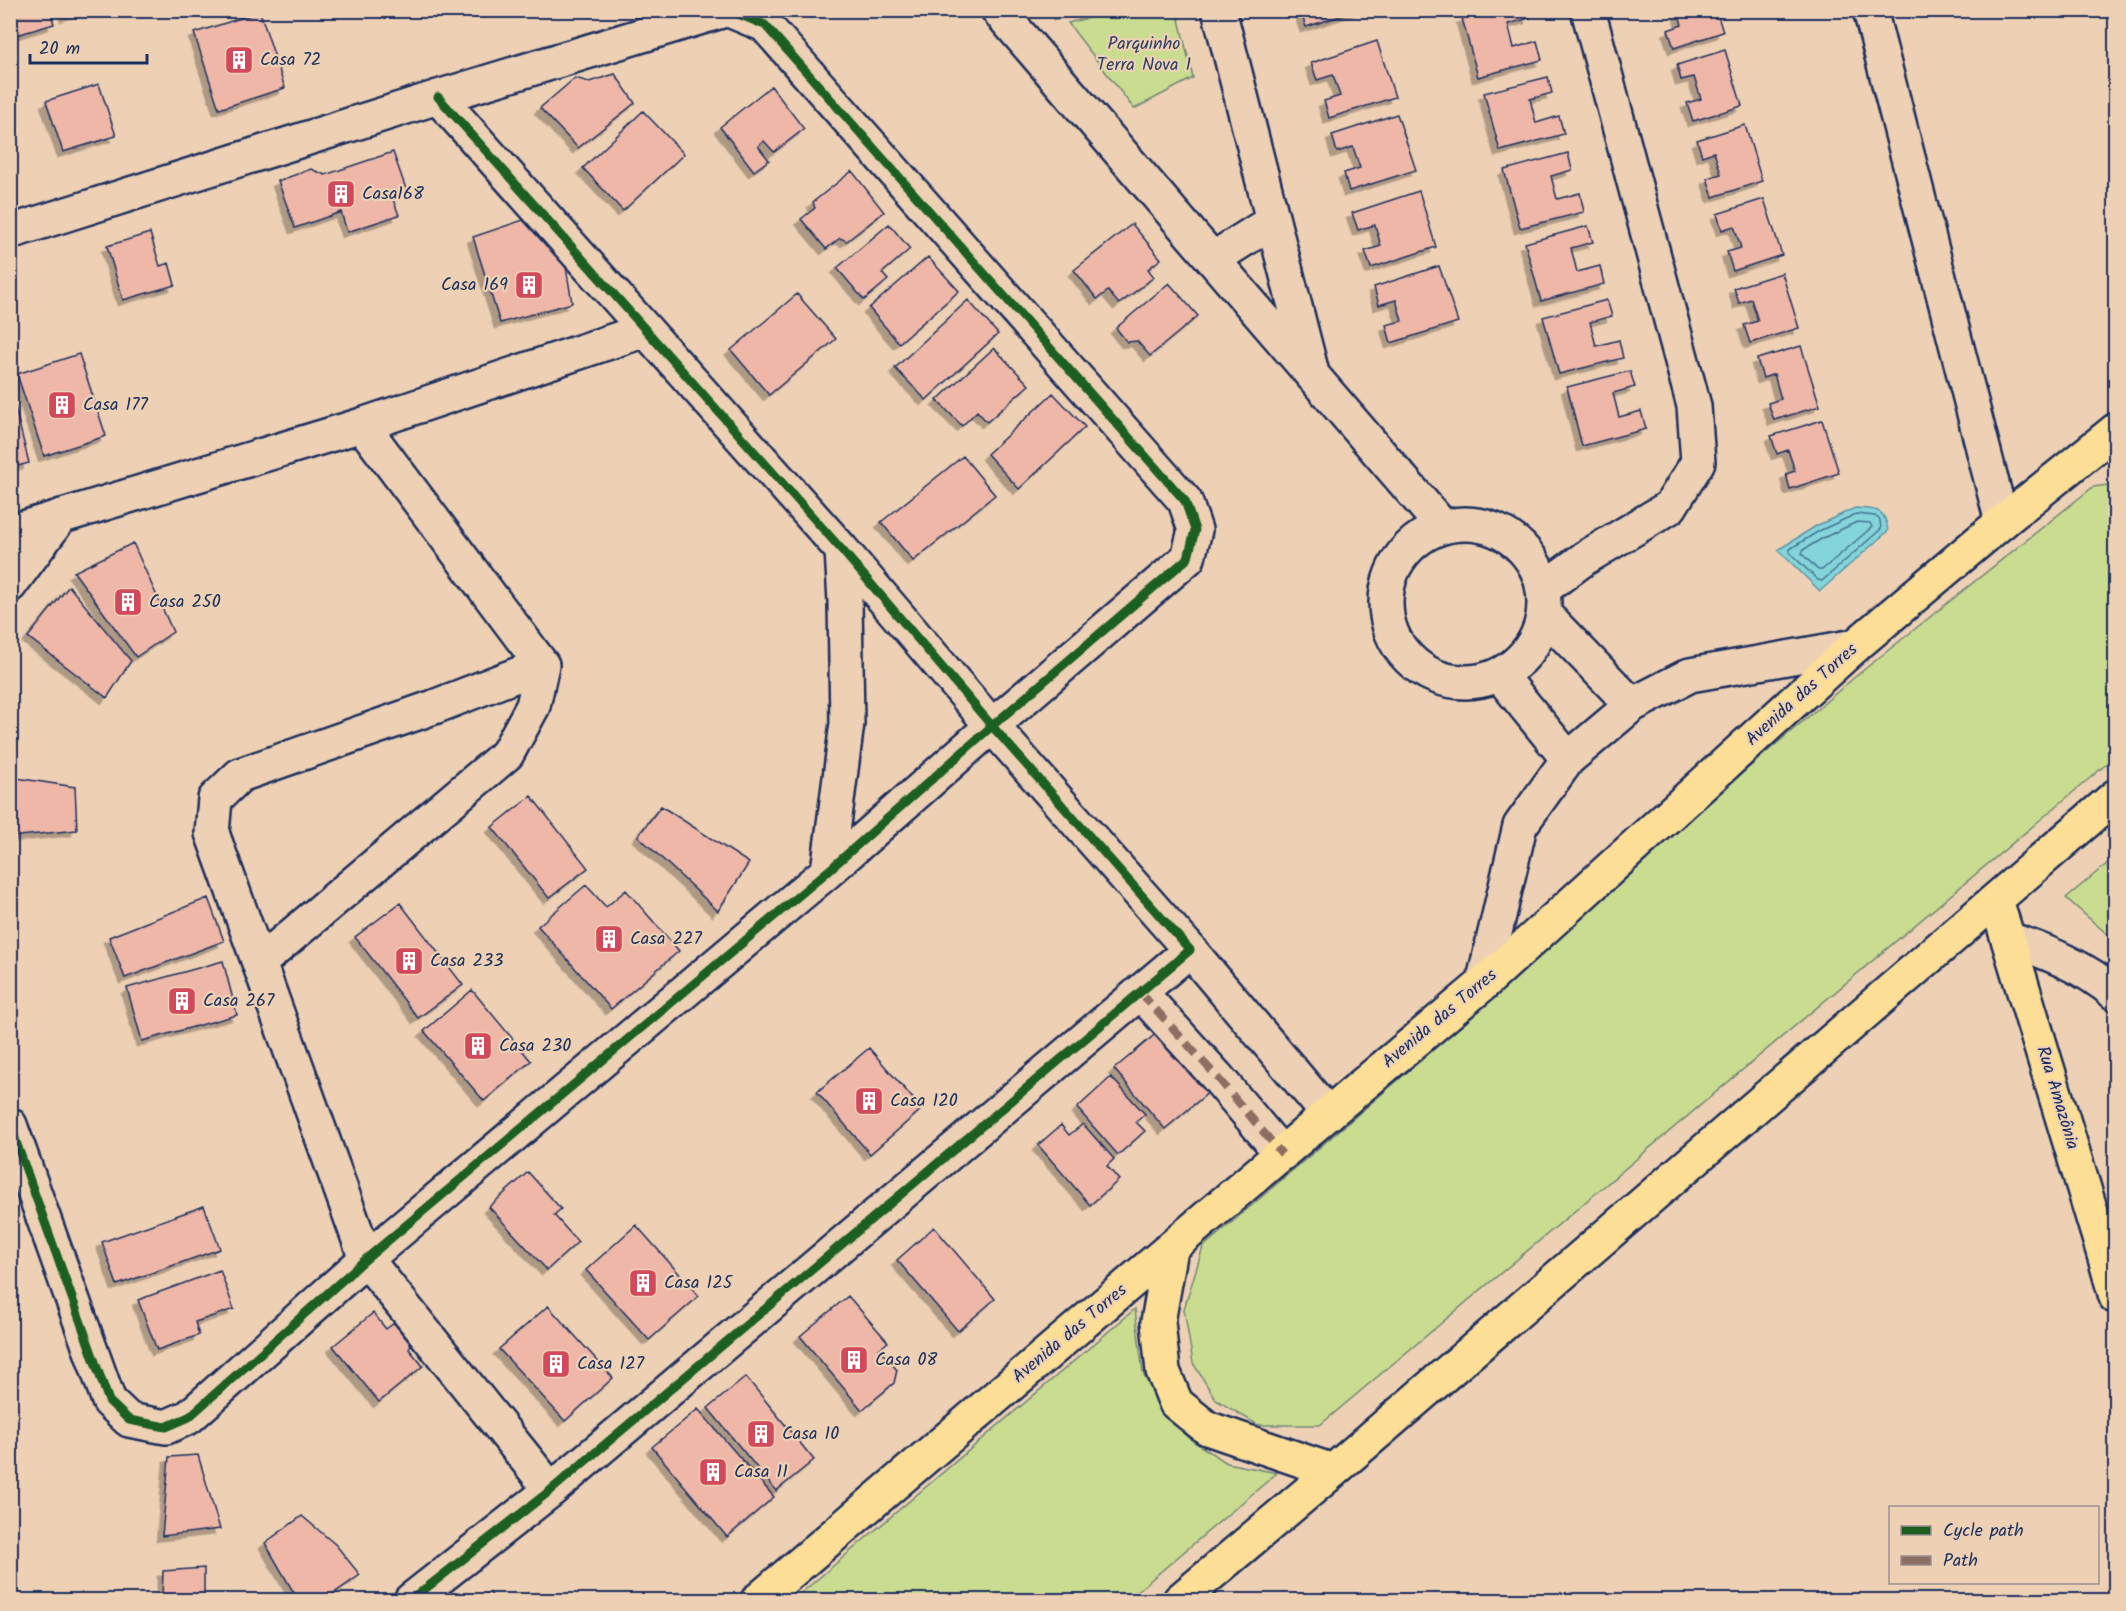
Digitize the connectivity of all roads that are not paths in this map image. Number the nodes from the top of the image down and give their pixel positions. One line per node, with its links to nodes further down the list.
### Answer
1 (725, 10): 7 (street)
2 (729, 10): 28 (street)
3 (998, 10): 10 (street)
4 (1219, 10): 8 (street)
5 (1588, 10): 23 (street)
6 (1870, 10): 18 (street)
7 (438, 97): 9 (street); 11 (street)
8 (1273, 221): 10 (street); 12 (street)
9 (10, 232)
10 (1213, 259): 12 (street)
11 (645, 330): 13 (street); 21 (street)
12 (1313, 375): 19 (street)
13 (362, 425): 17 (street); 25 (street)
14 (2115, 430): 16 (main road, Avenida das Torres)
15 (2115, 460): 16 (main road)
16 (2072, 467): 18 (main road, Avenida das Torres)
17 (61, 516): 20 (street); 22 (street)
18 (2002, 522): 24 (main road, Avenida das Torres)
19 (1443, 527): 23 (street); 26 (street)
20 (10, 532)
21 (842, 550): 28 (street); 31 (street)
22 (10, 585)
23 (1544, 601): 26 (street); 27 (street)
24 (1855, 646): 27 (street); 36 (main road, Avenida das Torres)
25 (542, 665): 35 (street); 35 (street)
26 (1500, 675): 29 (street)
27 (1632, 705): 29 (street)
28 (992, 726): 31 (street); 34 (street)
29 (1568, 759): 36 (street)
30 (2115, 796): 32 (main road)
31 (828, 871): 43 (street)
32 (1996, 900): 33 (main road, Rua Amazônia); 45 (main road)
33 (2009, 939): 38 (street); 44 (main road, Rua Amazônia)
34 (1190, 950): 37 (street); 39 (street)
35 (259, 963): 43 (street)
36 (1483, 984): 39 (main road, Avenida das Torres)
37 (1140, 992): 41 (street); 46 (street)
38 (2115, 994)
39 (1328, 1114): 41 (main road, Avenida das Torres)
40 (10, 1125): 43 (street)
41 (1282, 1154): 42 (main road, Avenida das Torres)
42 (1171, 1249): 45 (main road); 48 (main road, Avenida das Torres)
43 (366, 1258): 46 (street)
44 (2115, 1297)
45 (1333, 1472): 49 (main road)
46 (551, 1490): 47 (street)
47 (411, 1600)
48 (758, 1600)
49 (1180, 1600)

